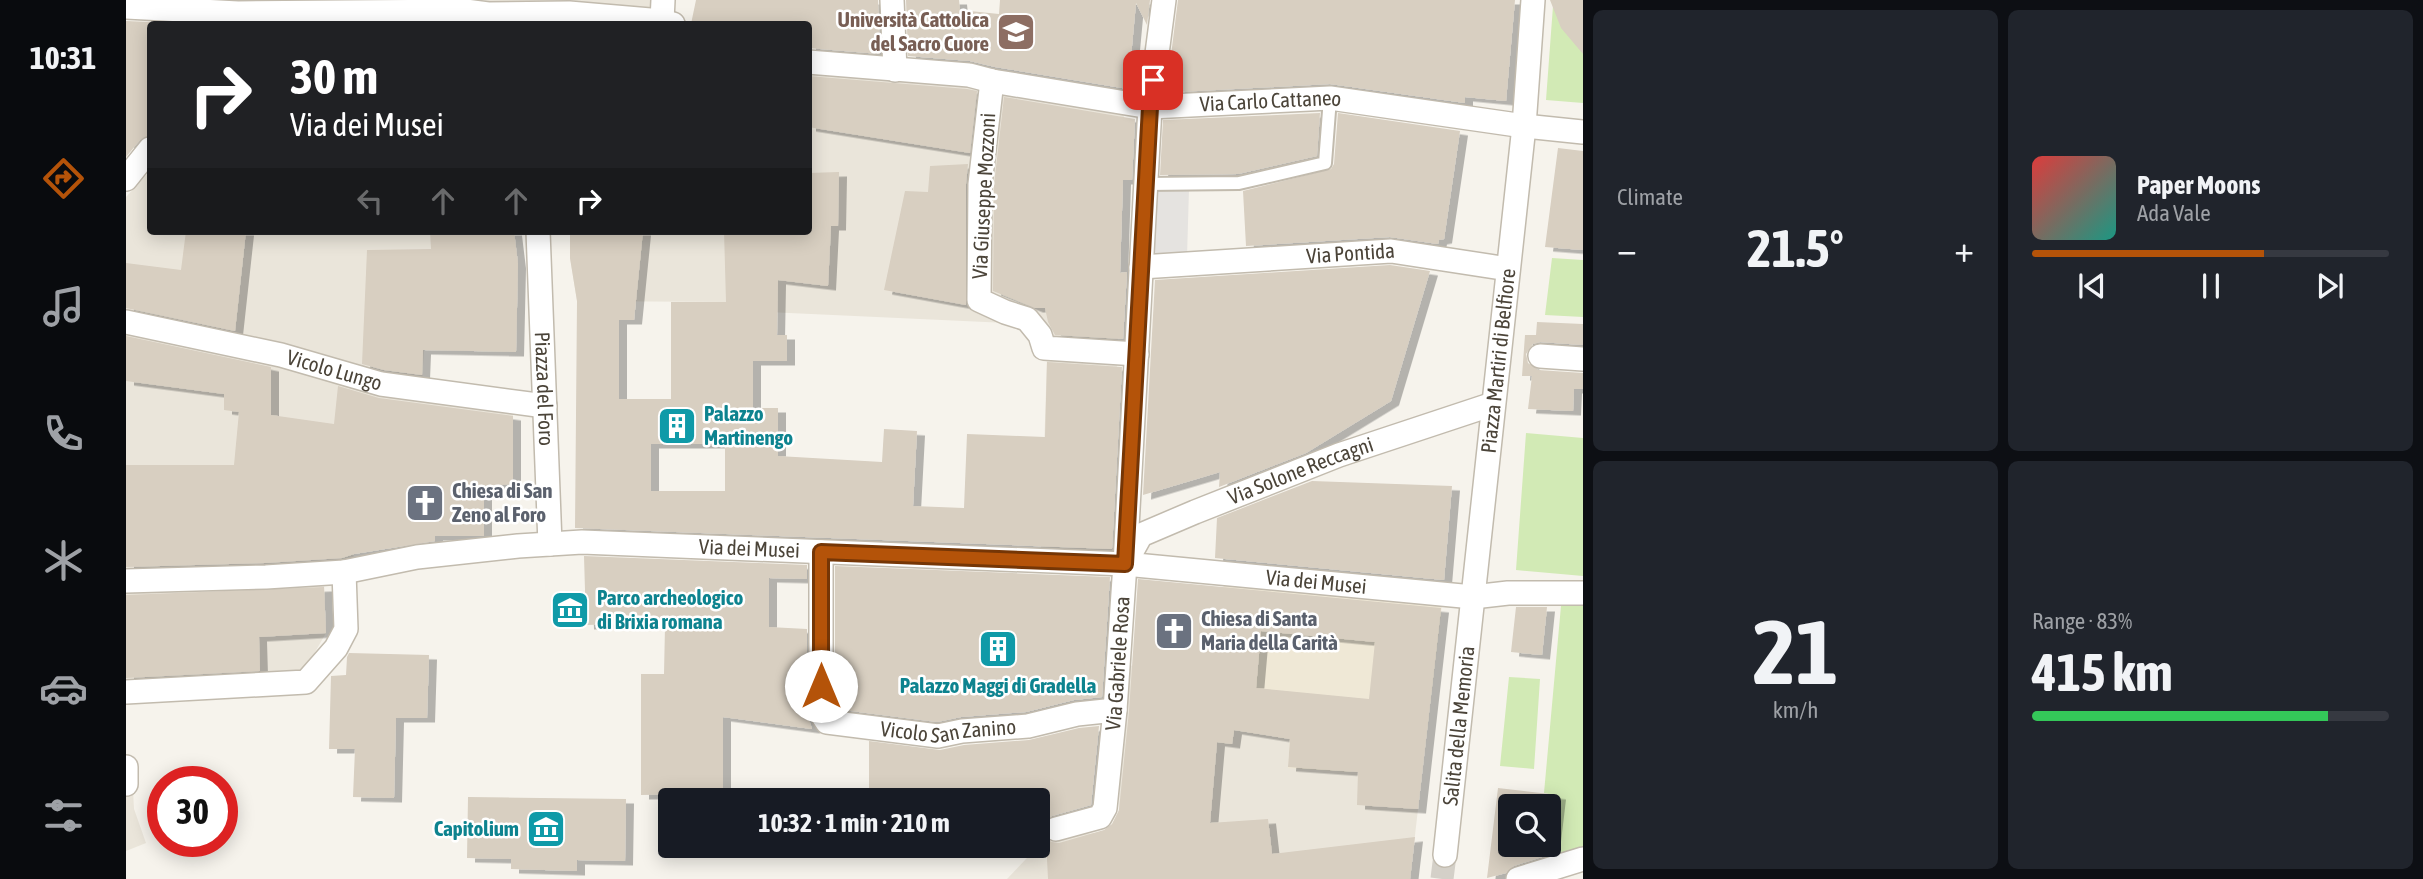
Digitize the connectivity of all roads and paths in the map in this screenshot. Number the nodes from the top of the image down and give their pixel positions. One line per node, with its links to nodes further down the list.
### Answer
1 (892, 0): 9 (street)
2 (1164, 0): 12 (street, Via Gabriele Rosa)
3 (1533, 0): 13 (street, Piazza Martiri di Belfiore)
4 (126, 7): 6 (street)
5 (477, 12): 6 (street); 7 (street)
6 (238, 13)
7 (656, 18)
8 (812, 62): 9 (street, Via Carlo Cattaneo)
9 (895, 70): 10 (street, Via Carlo Cattaneo)
10 (992, 81): 12 (street, Via Carlo Cattaneo); 22 (street, Via Giuseppe Mozzoni)
11 (1331, 98): 12 (street, Via Carlo Cattaneo); 13 (street, Via Carlo Cattaneo); 17 (lane)
12 (1150, 107): 17 (street, Via Gabriele Rosa)
13 (1524, 126): 14 (street, Via Carlo Cattaneo); 20 (street, Piazza Martiri di Belfiore)
14 (1583, 132)
15 (147, 153): 16 (street)
16 (126, 179)
17 (1146, 184): 19 (street, Via Gabriele Rosa)
18 (538, 235): 26 (street, Piazza del Foro)
19 (1142, 267): 20 (street, Via Pontida); 22 (street, Via Gabriele Rosa)
20 (1508, 269): 25 (street, Piazza Martiri di Belfiore)
21 (126, 322): 26 (street, Vicolo Lungo)
22 (1137, 354): 29 (street, Via Gabriele Rosa)
23 (1540, 356): 24 (street)
24 (1583, 359)
25 (1493, 404): 29 (street, Via Solone Reccagni); 33 (street, Piazza Martiri di Belfiore)
26 (545, 407): 27 (street, Piazza del Foro)
27 (550, 544): 28 (street, Via dei Musei); 30 (street, Via dei Musei)
28 (821, 552): 29 (street, Via dei Musei); 35 (street, Vicolo San Zanino)
29 (1125, 564): 33 (street, Via dei Musei); 35 (street, Via Gabriele Rosa)
30 (344, 572): 31 (street, Via dei Musei); 34 (street)
31 (126, 581)
32 (1583, 593): 33 (street, Via dei Musei)
33 (1474, 597): 39 (street, Salita della Memoria)
34 (127, 692)
35 (1115, 710): 38 (street, Via Gabriele Rosa)
36 (126, 767): 37 (street)
37 (126, 784)
38 (1056, 829)
39 (1445, 855)
40 (1583, 859): 41 (street)
41 (1518, 879)

